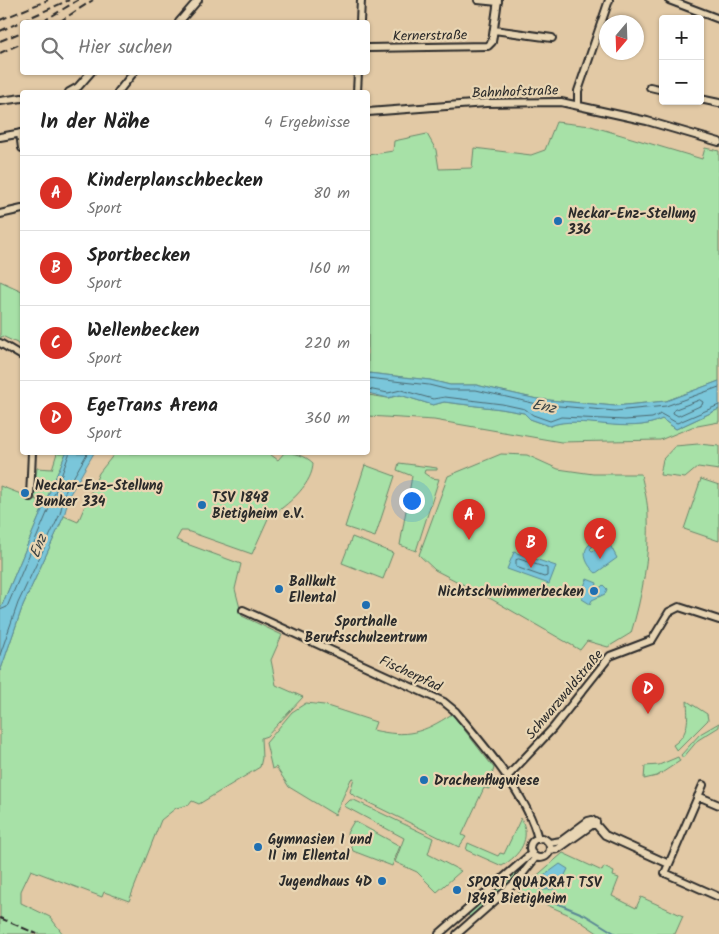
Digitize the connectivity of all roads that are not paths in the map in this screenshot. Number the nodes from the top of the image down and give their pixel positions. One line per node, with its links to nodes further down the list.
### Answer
1 (198, 0): 8 (street)
2 (361, 0): 9 (street)
3 (478, 0): 6 (street)
4 (608, 0): 25 (street)
5 (669, 0): 7 (street)
6 (498, 1): 10 (street)
7 (719, 19)
8 (180, 20)
9 (360, 20)
10 (494, 30): 11 (street); 12 (street, Kernerstraße)
11 (552, 38)
12 (370, 48)
13 (88, 75): 18 (street)
14 (132, 75): 19 (street)
15 (358, 75): 20 (street)
16 (650, 87): 17 (street)
17 (659, 89)
18 (73, 90)
19 (120, 90)
20 (357, 90)
21 (20, 98): 23 (street)
22 (704, 100): 24 (street)
23 (0, 101)
24 (719, 103)
25 (578, 104): 26 (street, Bahnhofstraße); 29 (street, Bahnhofstraße)
26 (370, 112)
27 (20, 133): 28 (street)
28 (0, 137)
29 (719, 142)
30 (20, 210): 31 (street)
31 (0, 214)
32 (0, 343): 33 (street)
33 (20, 355)
34 (32, 455): 35 (street)
35 (30, 497)
36 (243, 610): 38 (street, Fischerpfad)
37 (719, 620): 38 (street, Schwarzwaldstraße)
38 (507, 777): 44 (street, Fischerpfad)
39 (703, 784): 40 (street)
40 (698, 796): 41 (street); 47 (street)
41 (719, 805)
42 (596, 822): 43 (street); 43 (street); 47 (street)
43 (573, 836): 45 (street)
44 (538, 839): 45 (street); 46 (street)
45 (549, 847): 46 (street)
46 (534, 855): 49 (street); 50 (street)
47 (668, 864): 48 (street)
48 (719, 897)
49 (439, 934)
50 (457, 934)

